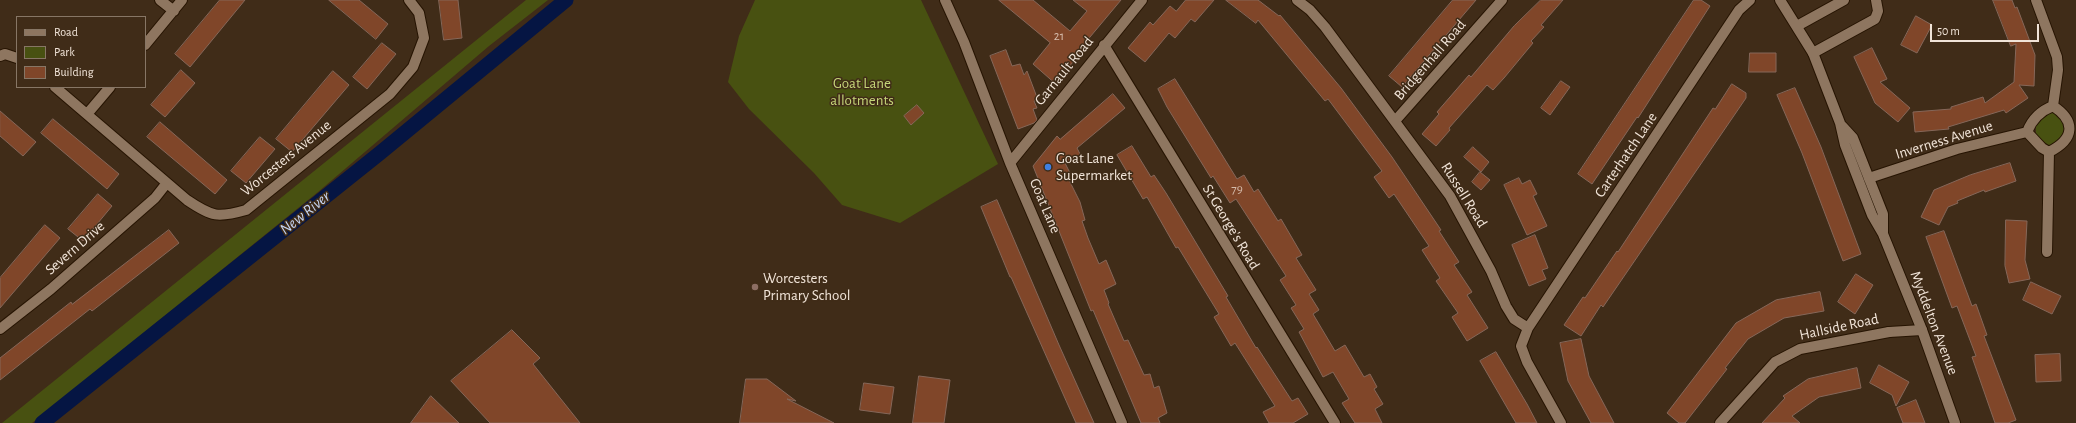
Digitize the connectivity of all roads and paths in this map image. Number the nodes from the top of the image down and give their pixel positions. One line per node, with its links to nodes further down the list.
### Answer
1 (160, 0): 13 (street)
2 (182, 0): 13 (street)
3 (409, 0): 31 (street, Worcesters Avenue)
4 (945, 0): 29 (street, Goat Lane)
5 (1142, 0): 16 (street, Garnault Road)
6 (1297, 0): 24 (street, Russell Road)
7 (1502, 0): 24 (street, Bridgenhall Road)
8 (1750, 0): 34 (street, Carterhatch Lane)
9 (1780, 0): 14 (street, Myddelton Avenue)
10 (1844, 0): 14 (street)
11 (1876, 0): 17 (street)
12 (2036, 0): 22 (street)
13 (174, 11): 15 (street)
14 (1797, 26): 17 (street, Myddelton Avenue)
15 (146, 44)
16 (1104, 45): 29 (street, Garnault Road); 38 (street, St George's Road)
17 (1813, 53): 25 (street, Myddelton Avenue)
18 (0, 56): 19 (street)
19 (16, 58)
20 (56, 88): 23 (street, Worcesters Avenue)
21 (109, 88): 23 (street)
22 (2053, 106): 26 (street); 27 (street)
23 (88, 113): 31 (street, Worcesters Avenue)
24 (1395, 121): 34 (street, Russell Road)
25 (1840, 124): 30 (street, Myddelton Avenue); 32 (street, Myddelton Avenue)
26 (2075, 129): 28 (street)
27 (2027, 132): 28 (street); 30 (street, Inverness Avenue)
28 (2049, 152): 33 (street)
29 (1010, 162): 37 (street, Goat Lane)
30 (1869, 178): 32 (street, Myddelton Avenue)
31 (166, 184): 35 (street, Severn Drive)
32 (1883, 234): 36 (street, Myddelton Avenue)
33 (2047, 252)
34 (1528, 328): 39 (street)
35 (0, 329)
36 (1922, 330): 40 (street, Hallside Road); 41 (street, Myddelton Avenue)
37 (1122, 423)
38 (1335, 423)
39 (1561, 423)
40 (1720, 423)
41 (1955, 423)

